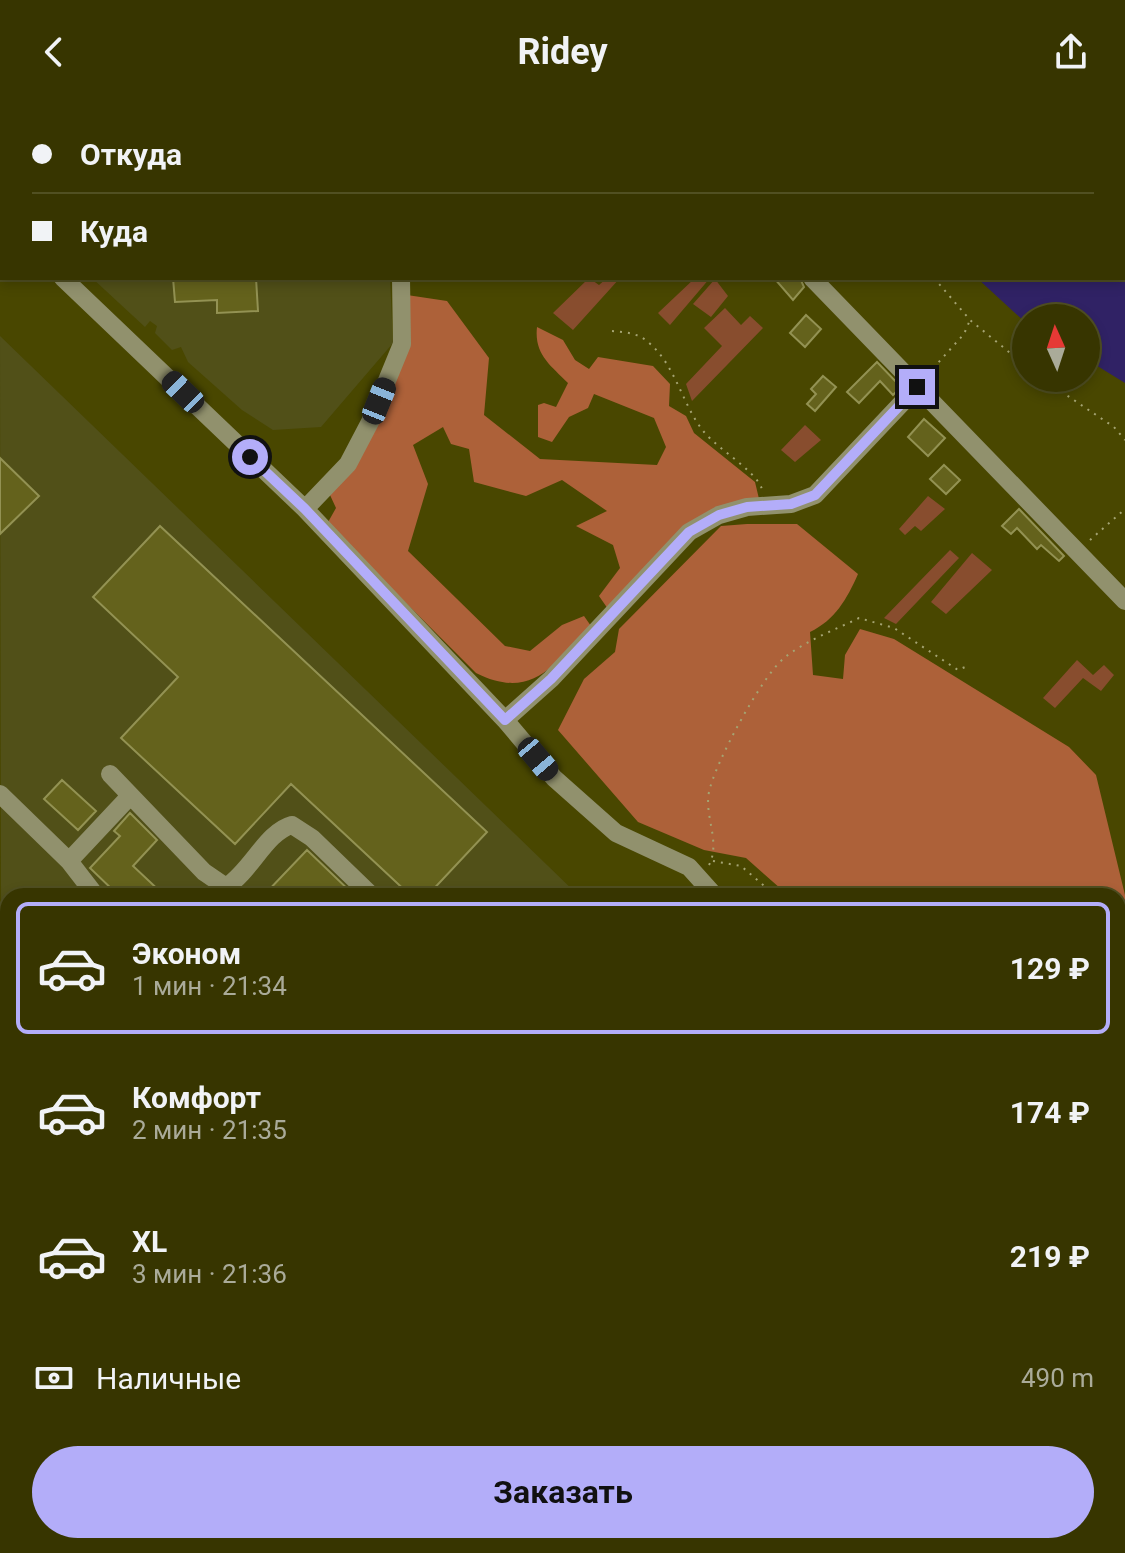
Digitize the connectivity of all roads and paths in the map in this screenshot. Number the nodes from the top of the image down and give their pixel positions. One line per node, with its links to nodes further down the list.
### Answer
1 (65, 280): 12 (street)
2 (401, 280): 12 (street)
3 (814, 280): 8 (street)
4 (936, 280): 5 (path)
5 (970, 320): 7 (path); 8 (path)
6 (612, 331): 11 (path)
7 (1012, 354)
8 (917, 387): 11 (street); 14 (street)
9 (1062, 392): 10 (path)
10 (1125, 440)
11 (768, 505): 17 (street)
12 (305, 509): 17 (street)
13 (1125, 509): 14 (path)
14 (1079, 554): 15 (street)
15 (1125, 601)
16 (970, 665): 21 (path)
17 (505, 720): 23 (street)
18 (110, 774): 20 (street)
19 (0, 794): 22 (street)
20 (130, 796): 22 (street); 25 (street)
21 (712, 860): 23 (path); 27 (path)
22 (69, 861): 24 (street)
23 (699, 879): 26 (street)
24 (90, 888)
25 (364, 888)
26 (707, 888)
27 (767, 888)

